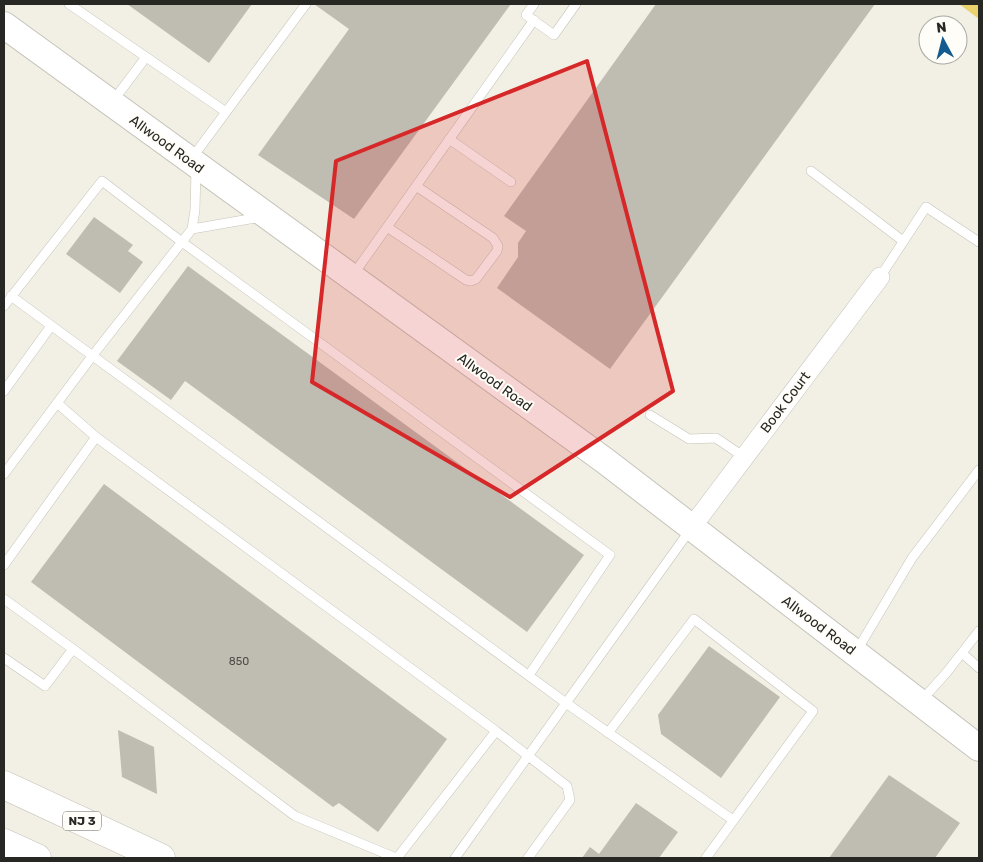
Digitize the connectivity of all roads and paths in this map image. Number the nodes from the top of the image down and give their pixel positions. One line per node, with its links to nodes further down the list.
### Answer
1 (69, 4): 7 (lane)
2 (306, 4): 9 (lane)
3 (534, 4): 5 (lane)
4 (576, 4): 5 (lane)
5 (534, 20): 10 (lane)
6 (4, 25): 8 (main road, Allwood Road)
7 (146, 57): 8 (lane); 9 (lane)
8 (111, 103): 11 (main road, Allwood Road)
9 (226, 112): 11 (lane)
10 (449, 139): 13 (lane); 14 (lane)
11 (193, 163): 15 (main road, Allwood Road); 17 (lane)
12 (811, 171): 19 (lane)
13 (511, 182)
14 (416, 186): 16 (lane); 16 (lane)
15 (267, 217): 17 (lane); 21 (main road, Allwood Road)
16 (387, 227): 21 (lane)
17 (192, 229): 18 (lane)
18 (182, 242): 23 (lane); 26 (lane); 43 (lane)
19 (903, 242): 20 (lane); 22 (lane)
20 (979, 242)
21 (351, 277): 34 (main road, Allwood Road)
22 (880, 277): 31 (street, Book Court)
23 (11, 296): 24 (lane); 25 (lane)
24 (4, 306)
25 (51, 326): 26 (lane); 27 (lane)
26 (93, 355): 28 (lane); 43 (lane)
27 (4, 391)
28 (57, 402): 30 (lane); 33 (lane)
29 (650, 415): 31 (lane)
30 (96, 437): 35 (lane); 46 (lane)
31 (744, 457): 34 (street, Book Court)
32 (979, 470): 39 (lane)
33 (4, 474)
34 (691, 528): 39 (main road, Allwood Road); 45 (lane)
35 (4, 566)
36 (4, 599): 38 (lane)
37 (979, 631): 40 (lane)
38 (73, 649): 41 (lane); 55 (lane)
39 (855, 653): 44 (main road, Allwood Road)
40 (962, 653): 42 (lane); 44 (lane)
41 (4, 658)
42 (979, 668)
43 (529, 676): 45 (lane)
44 (920, 702): 48 (main road, Allwood Road)
45 (566, 704): 47 (lane); 49 (lane)
46 (496, 731): 49 (lane); 55 (lane)
47 (608, 733): 51 (lane); 51 (lane)
48 (979, 748)
49 (529, 755): 56 (lane); 57 (lane)
50 (4, 785): 54 (highway, NJ 3)
51 (733, 820): 58 (lane)
52 (4, 843): 53 (highway)
53 (37, 858)
54 (160, 858)
55 (396, 858)
56 (455, 858)
57 (528, 858)
58 (706, 858)

